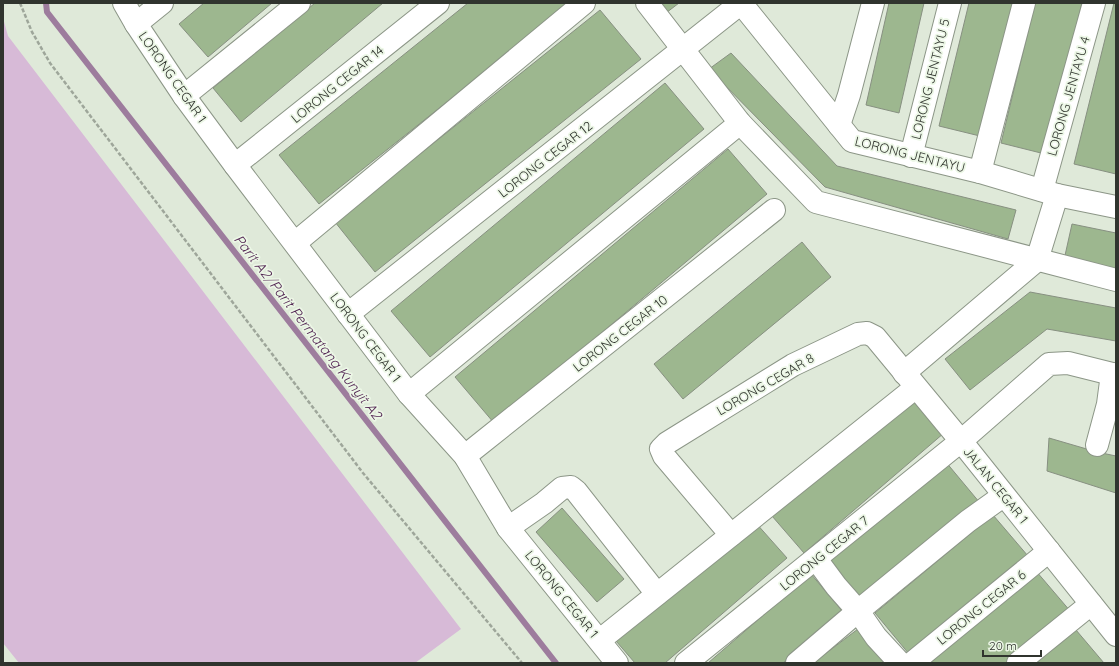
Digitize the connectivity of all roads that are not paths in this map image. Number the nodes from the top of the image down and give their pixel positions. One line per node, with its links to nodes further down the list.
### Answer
1 (124, 3): 12 (street, LORONG CEGAR 1)
2 (162, 3): 12 (street)
3 (299, 3): 14 (street)
4 (438, 3): 18 (street, LORONG CEGAR 14)
5 (584, 3): 23 (street)
6 (647, 3): 13 (street)
7 (741, 3): 13 (street, LORONG CEGAR 12); 16 (street, LORONG JENTAYU)
8 (873, 3): 16 (street)
9 (950, 3): 17 (street, LORONG JENTAYU 5)
10 (1024, 3): 19 (street)
11 (1094, 3): 20 (street, LORONG JENTAYU 4)
12 (136, 24): 14 (street, LORONG CEGAR 1)
13 (684, 49): 15 (street); 26 (street, LORONG CEGAR 12)
14 (184, 96): 18 (street, LORONG CEGAR 1)
15 (740, 123): 24 (street); 30 (street)
16 (839, 124): 17 (street, LORONG JENTAYU)
17 (911, 156): 19 (street, LORONG JENTAYU)
18 (236, 165): 23 (street, LORONG CEGAR 1)
19 (980, 172): 20 (street, LORONG JENTAYU)
20 (1049, 193): 21 (street, LORONG JENTAYU); 24 (street, LORONG JENTAYU 4)
21 (1116, 207)
22 (774, 210): 33 (street, LORONG CEGAR 10)
23 (295, 243): 26 (street, LORONG CEGAR 1)
24 (1037, 260): 25 (street); 29 (street)
25 (1116, 280)
26 (348, 314): 30 (street, LORONG CEGAR 1)
27 (875, 336): 29 (street, JALAN CEGAR 1); 36 (street, LORONG CEGAR 8)
28 (1114, 375): 31 (street, LORONG CEGAR 7); 32 (street)
29 (910, 380): 31 (street, JALAN CEGAR 1); 36 (street)
30 (409, 394): 33 (street, LORONG CEGAR 1)
31 (961, 441): 34 (street, JALAN CEGAR 1); 38 (street, LORONG CEGAR 7)
32 (1097, 445)
33 (465, 456): 35 (street, LORONG CEGAR 1)
34 (1004, 496): 37 (street, JALAN CEGAR 1); 41 (street)
35 (508, 528): 39 (street); 43 (street, LORONG CEGAR 1)
36 (731, 535): 39 (street)
37 (1049, 551): 40 (street, JALAN CEGAR 1); 48 (street, LORONG CEGAR 6)
38 (816, 559): 41 (street); 45 (street, LORONG CEGAR 7)
39 (657, 594): 43 (street)
40 (1091, 604): 42 (street, JALAN CEGAR 1); 49 (street)
41 (858, 611): 46 (street); 47 (street)
42 (1116, 636)
43 (600, 640): 44 (street, LORONG CEGAR 1)
44 (617, 663)
45 (686, 663)
46 (797, 663)
47 (900, 663)
48 (912, 663)
49 (1018, 663)

